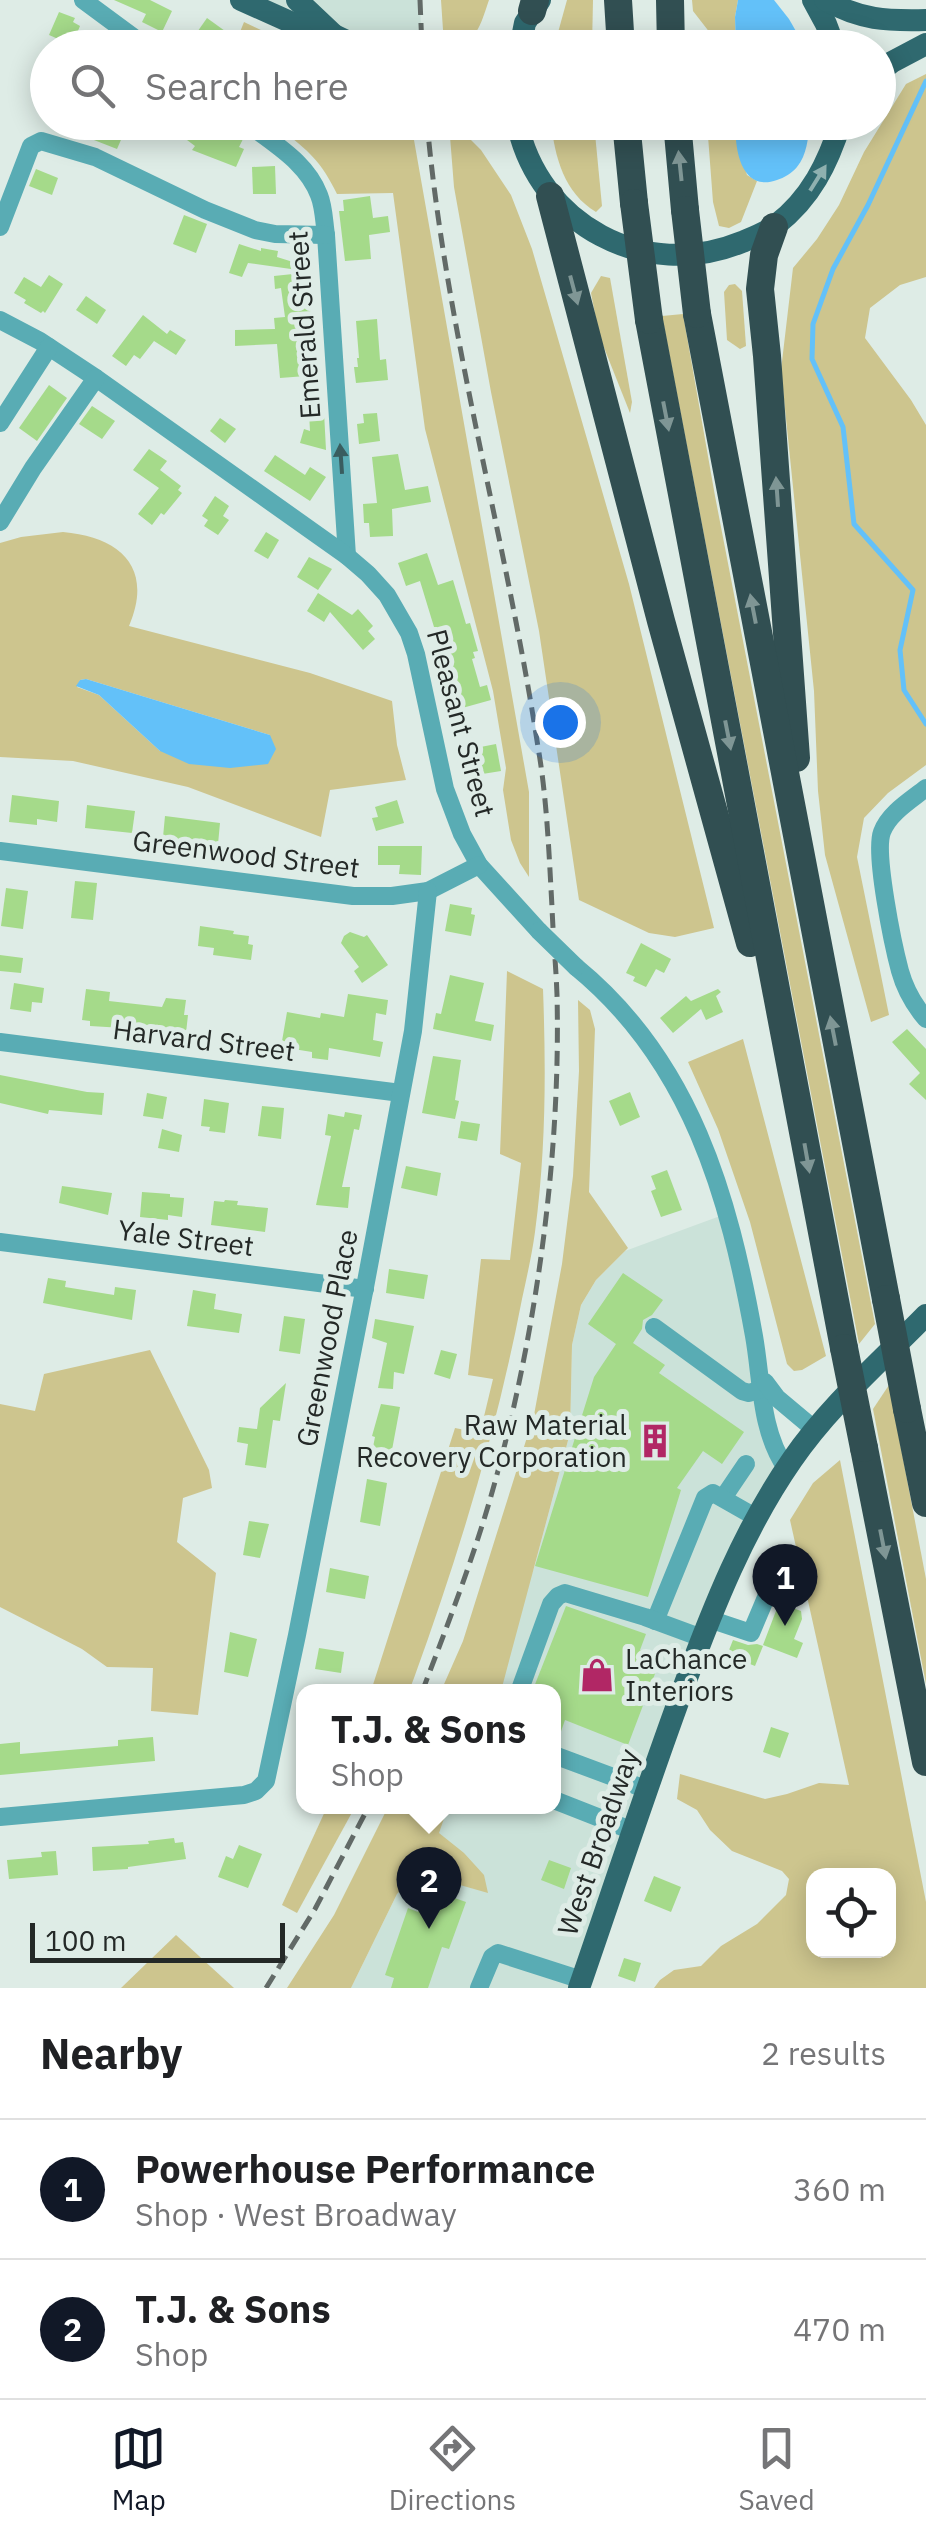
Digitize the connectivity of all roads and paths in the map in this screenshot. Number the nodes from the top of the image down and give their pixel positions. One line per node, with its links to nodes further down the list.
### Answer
1 (83, 0): 10 (street)
2 (241, 0): 11 (main road)
3 (297, 0): 12 (main road)
4 (618, 0): 14 (highway)
5 (670, 0): 15 (highway)
6 (813, 0): 16 (main road)
7 (825, 0): 9 (main road)
8 (533, 8): 13 (main road)
9 (926, 20)
10 (124, 30)
11 (308, 30)
12 (330, 30)
13 (517, 30)
14 (620, 30)
15 (671, 30)
16 (828, 30)
17 (926, 44): 18 (main road)
18 (896, 60)
19 (270, 140): 27 (street, Emerald Street)
20 (520, 140): 24 (main road)
21 (628, 140): 42 (highway, one-way to 42, bridge)
22 (679, 140): 37 (highway, one-way to 22, bridge)
23 (834, 140): 26 (main road, one-way to 23)
24 (550, 196): 26 (main road); 42 (highway, one-way to 42)
25 (0, 227): 27 (street)
26 (774, 227): 37 (highway, one-way to 26)
27 (326, 235): 33 (street, Emerald Street, one-way to 27)
28 (0, 320): 29 (street, Pleasant Street)
29 (49, 347): 30 (street, Pleasant Street); 31 (street)
30 (96, 378): 32 (street); 33 (street, Pleasant Street)
31 (0, 423)
32 (0, 522)
33 (347, 556): 36 (street, Pleasant Street)
34 (926, 788): 39 (street)
35 (0, 850): 38 (street, Greenwood Street)
36 (479, 864): 38 (street, Greenwood Street); 47 (street, Pleasant Street, bridge)
37 (802, 869): 52 (highway, one-way to 37, bridge)
38 (428, 891): 41 (street, Greenwood Place)
39 (926, 1019)
40 (0, 1042): 41 (street, Harvard Street)
41 (402, 1093): 44 (street, Greenwood Place)
42 (798, 1112): 59 (highway, one-way to 59, bridge)
43 (0, 1242): 44 (street, Yale Street)
44 (365, 1289): 62 (street, Greenwood Place)
45 (926, 1316): 48 (main road, West Broadway)
46 (654, 1326): 47 (street)
47 (763, 1383): 48 (street); 50 (street, Pleasant Street)
48 (814, 1429): 50 (main road, West Broadway)
49 (746, 1464): 51 (street)
50 (786, 1468): 53 (main road, West Broadway)
51 (723, 1498): 53 (street); 55 (street)
52 (926, 1503)
53 (757, 1518): 56 (main road, West Broadway)
54 (767, 1594): 56 (street)
55 (655, 1621): 56 (street); 57 (street)
56 (706, 1629): 60 (main road, West Broadway)
57 (522, 1684)
58 (561, 1758): 60 (street)
59 (926, 1762)
60 (648, 1790): 63 (main road, West Broadway)
61 (561, 1803): 63 (street)
62 (0, 1817)
63 (634, 1832): 64 (main road, West Broadway)
64 (581, 1984): 65 (street)
65 (480, 1988)

